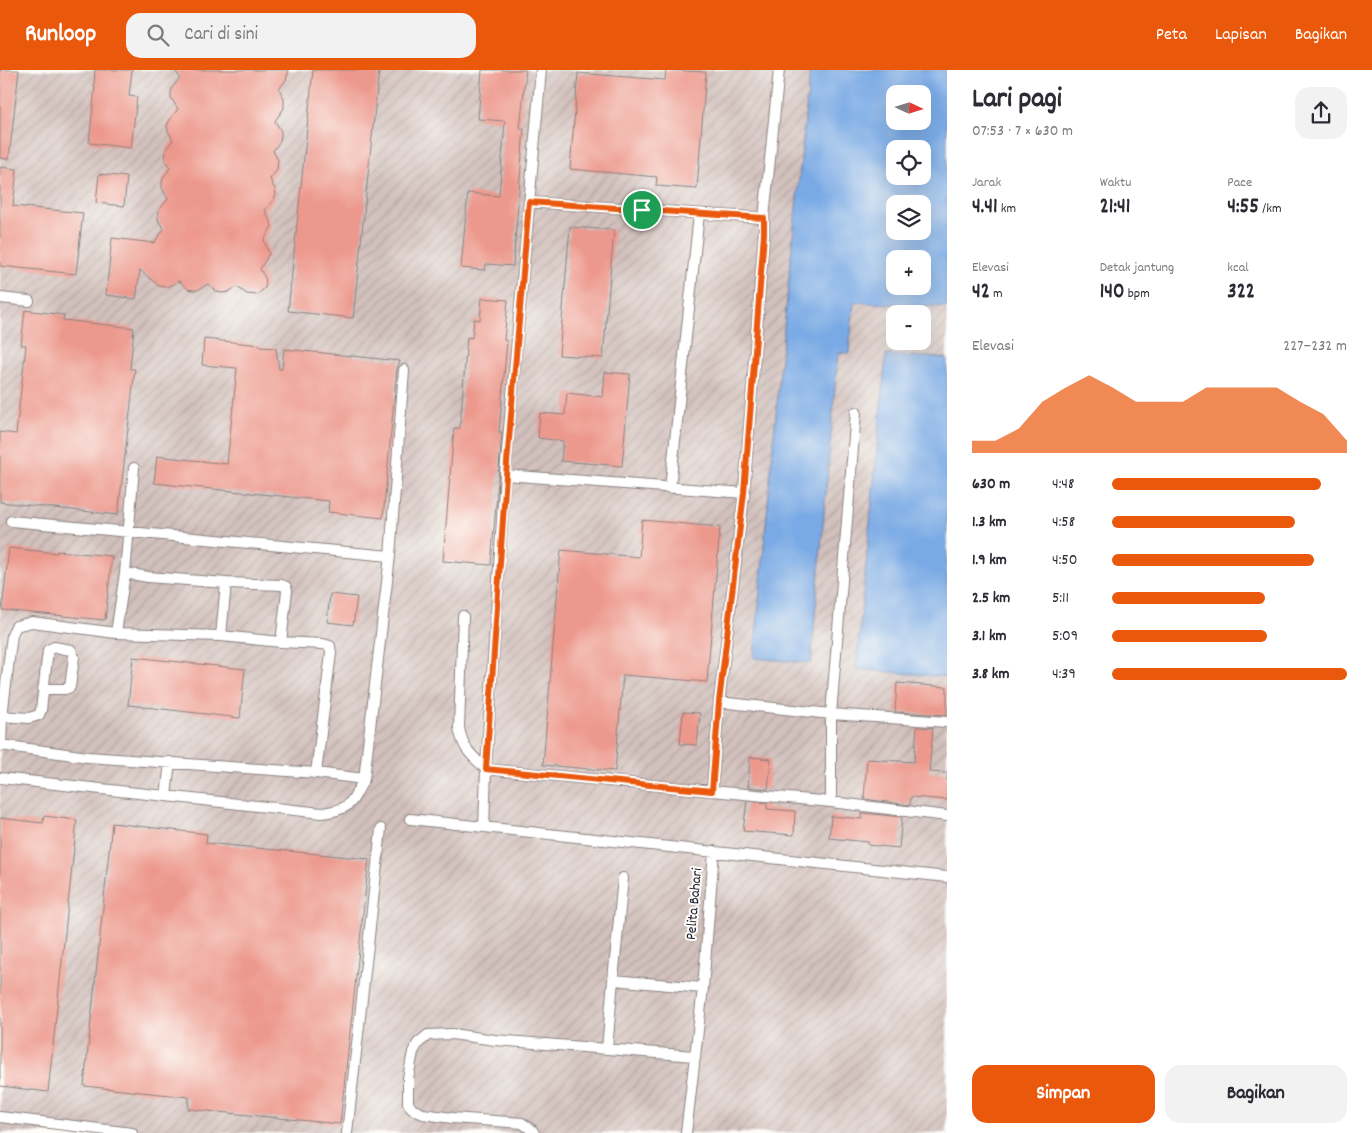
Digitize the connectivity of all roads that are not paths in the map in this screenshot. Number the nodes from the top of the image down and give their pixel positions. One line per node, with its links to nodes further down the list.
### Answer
1 (541, 70): 3 (lane)
2 (779, 70): 5 (lane)
3 (529, 202): 4 (lane); 11 (lane)
4 (699, 214): 5 (lane); 12 (lane)
5 (764, 218): 13 (lane)
6 (0, 298): 7 (lane)
7 (28, 300)
8 (404, 370): 16 (lane)
9 (856, 412): 25 (lane)
10 (134, 468): 15 (lane)
11 (506, 475): 12 (lane); 30 (lane)
12 (670, 488): 13 (lane)
13 (744, 493): 24 (lane)
14 (11, 521): 15 (lane)
15 (127, 533): 16 (lane); 17 (lane)
16 (390, 556): 33 (lane)
17 (125, 573): 18 (lane); 20 (lane)
18 (226, 583): 21 (lane); 22 (lane)
19 (464, 616): 30 (lane)
20 (116, 634): 21 (lane); 26 (lane)
21 (220, 636): 22 (lane)
22 (281, 642): 31 (lane)
23 (44, 689): 23 (lane); 26 (lane)
24 (719, 702): 25 (lane); 34 (lane)
25 (831, 714): 27 (lane); 36 (lane)
26 (1, 716): 28 (lane)
27 (947, 722)
28 (0, 745): 29 (lane)
29 (170, 762): 31 (lane); 35 (lane)
30 (486, 769): 34 (lane); 39 (lane)
31 (316, 773): 33 (lane)
32 (0, 778): 35 (lane)
33 (364, 779): 35 (lane)
34 (712, 791): 36 (lane)
35 (166, 796)
36 (830, 802): 37 (lane)
37 (947, 816)
38 (410, 819): 39 (lane)
39 (484, 827): 41 (lane)
40 (381, 829): 50 (lane)
41 (714, 851): 42 (lane, Pelita Bahari); 45 (lane, Pelita Bahari)
42 (947, 877)
43 (623, 878): 44 (lane)
44 (613, 980): 45 (lane); 46 (lane)
45 (703, 988): 47 (lane, Pelita Bahari)
46 (607, 1049): 47 (lane); 51 (lane)
47 (694, 1056): 52 (lane, Pelita Bahari)
48 (0, 1117): 49 (lane)
49 (132, 1133)
50 (347, 1133)
51 (534, 1133)
52 (686, 1133)

